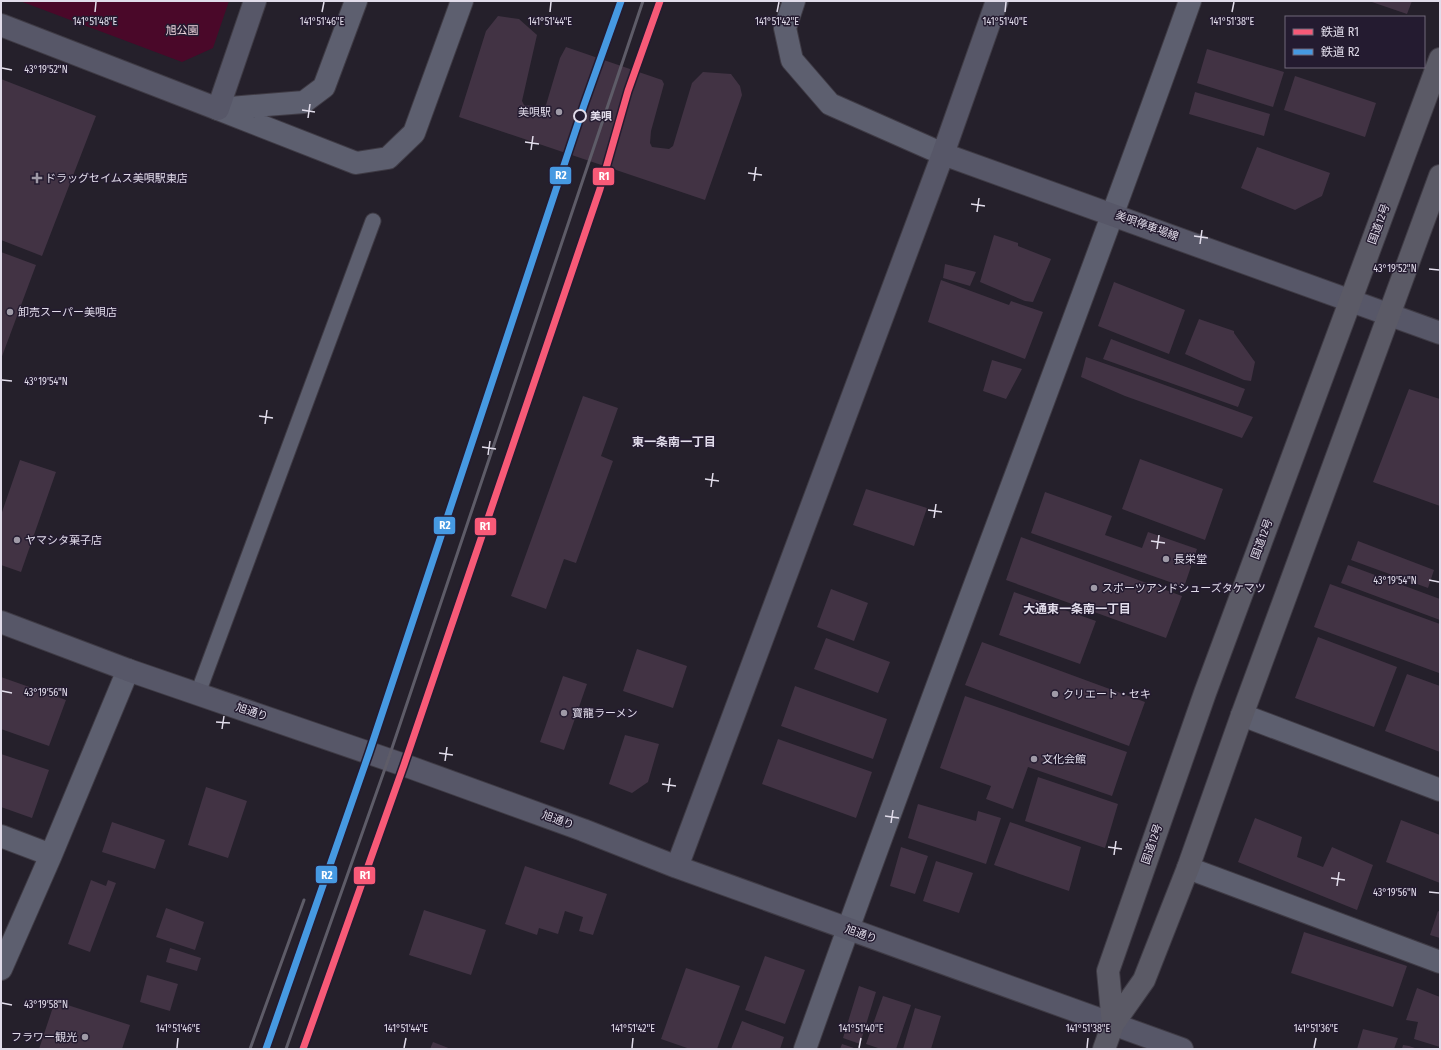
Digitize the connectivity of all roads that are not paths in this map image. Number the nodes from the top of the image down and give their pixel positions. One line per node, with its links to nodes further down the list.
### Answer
1 (255, 1): 9 (street)
2 (356, 1): 9 (street)
3 (462, 1): 9 (street)
4 (794, 1): 10 (street)
5 (998, 1): 10 (street)
6 (1190, 1): 12 (street)
7 (1, 25): 9 (street)
8 (1440, 59): 14 (highway, 国道12号)
9 (218, 109)
10 (942, 154): 12 (street, 美唄停車場線); 24 (street)
11 (1440, 176): 15 (highway, 国道12号)
12 (1114, 214): 14 (street, 美唄停車場線); 26 (street)
13 (373, 221): 19 (lane)
14 (1351, 301): 15 (street, 美唄停車場線); 29 (highway, 国道12号)
15 (1388, 313): 16 (street, 美唄停車場線); 20 (highway, 国道12号)
16 (1440, 333)
17 (1, 622): 18 (street, 旭通り)
18 (128, 670): 19 (street, 旭通り); 23 (street)
19 (198, 693): 24 (street, 旭通り)
20 (1242, 715): 21 (street); 25 (highway, 国道12号)
21 (1440, 790)
22 (1, 836): 23 (street)
23 (51, 855): 28 (street)
24 (677, 867): 26 (street, 旭通り)
25 (1188, 868): 27 (street); 29 (highway, 国道12号)
26 (848, 929): 29 (street, 旭通り); 30 (street)
27 (1440, 962)
28 (1, 969)
29 (1113, 1024): 31 (highway, 国道12号); 32 (street, 旭通り)
30 (805, 1049)
31 (1104, 1049)
32 (1182, 1049)

